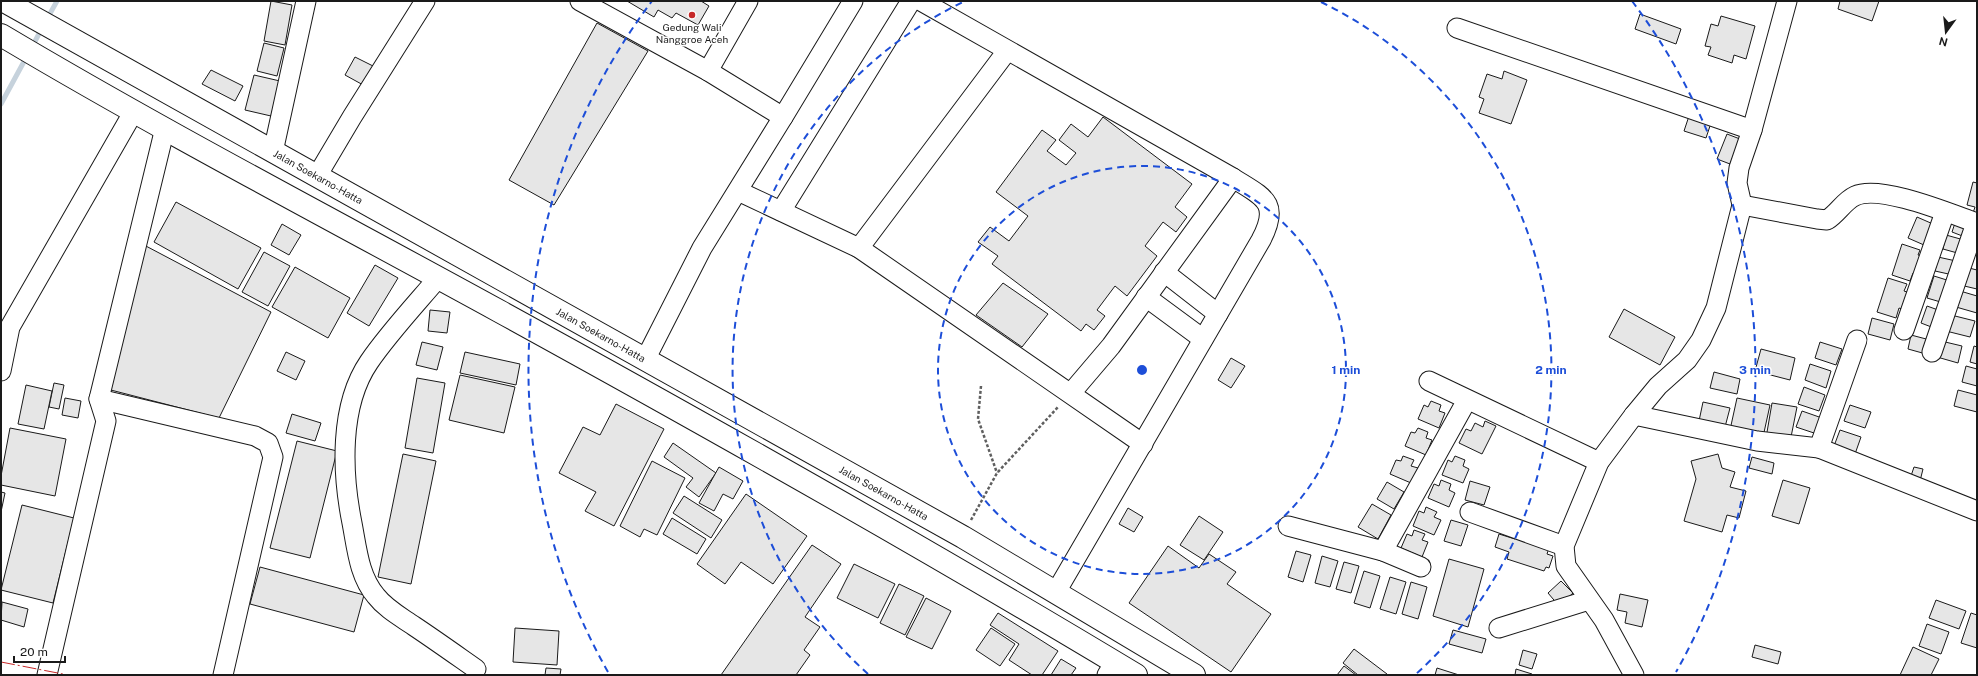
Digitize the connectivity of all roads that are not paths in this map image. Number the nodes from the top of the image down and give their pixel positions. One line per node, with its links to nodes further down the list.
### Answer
1 (306, 1): 18 (street)
2 (425, 1): 19 (street)
3 (580, 1): 13 (street)
4 (748, 1): 13 (street)
5 (853, 1): 15 (street)
6 (911, 1): 23 (street)
7 (921, 1): 12 (street)
8 (1787, 1): 17 (street)
9 (6, 2): 18 (highway, Jalan Soekarno-Hatta)
10 (1457, 28): 17 (street)
11 (1, 35): 14 (highway)
12 (1006, 51): 20 (street); 26 (street)
13 (708, 71): 15 (street)
14 (134, 111): 16 (highway); 36 (street)
15 (783, 117): 21 (street)
16 (165, 128): 28 (highway); 39 (street)
17 (1752, 130): 22 (street)
18 (273, 152): 19 (highway, Jalan Soekarno-Hatta)
19 (317, 176): 35 (highway, Jalan Soekarno-Hatta)
20 (1233, 178): 27 (street); 30 (street)
21 (738, 191): 23 (street); 35 (street)
22 (1742, 205): 24 (street); 41 (street)
23 (781, 211): 26 (street)
24 (1945, 212): 25 (street); 31 (street)
25 (1976, 223): 34 (street)
26 (859, 248): 38 (street)
27 (1164, 272): 29 (street); 30 (street)
28 (438, 278): 54 (street); 55 (highway)
29 (1146, 297): 32 (street); 38 (street)
30 (1218, 314): 32 (street)
31 (1904, 330)
32 (1203, 339): 42 (street)
33 (1857, 340): 43 (street)
34 (1932, 352)
35 (646, 360): 51 (highway, Jalan Soekarno-Hatta)
36 (1, 370)
37 (1428, 381): 40 (street)
38 (1071, 393): 42 (street)
39 (99, 399): 56 (street); 57 (street)
40 (1468, 400): 44 (street); 49 (street)
41 (1634, 415): 43 (street); 44 (street)
42 (1143, 444): 51 (street)
43 (1819, 448): 45 (street)
44 (1599, 462): 48 (street)
45 (1977, 511)
46 (1470, 512): 48 (street)
47 (1288, 526): 49 (street)
48 (1564, 546): 52 (street)
49 (1383, 550): 50 (street)
50 (1420, 568)
51 (1056, 592): 59 (highway, Jalan Soekarno-Hatta)
52 (1589, 600): 53 (street); 60 (street)
53 (1499, 628)
54 (476, 669)
55 (1111, 669): 58 (highway)
56 (47, 675)
57 (223, 675)
58 (1136, 675)
59 (1194, 675)
60 (1634, 675)

